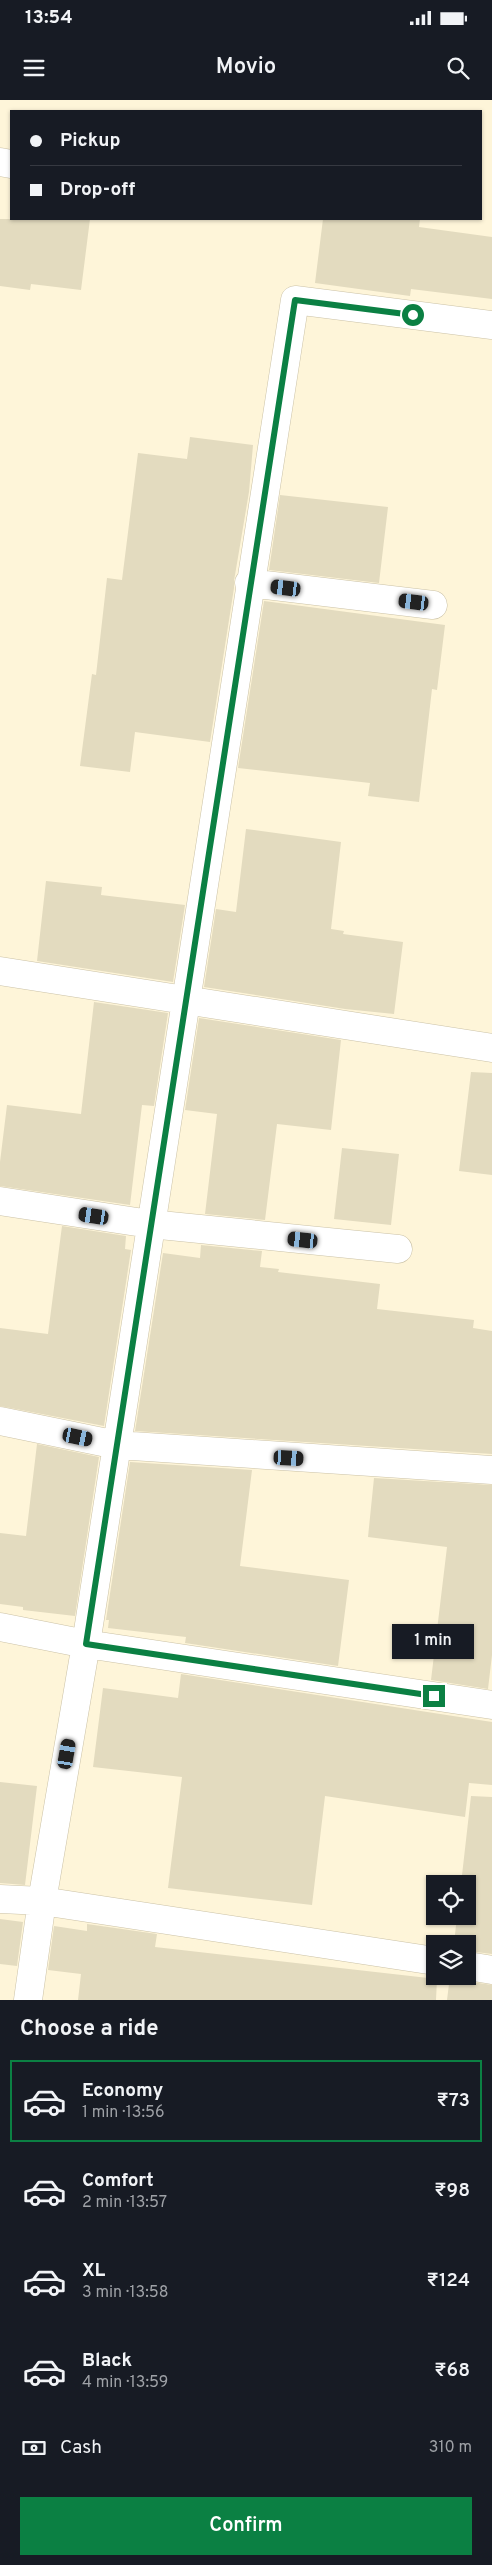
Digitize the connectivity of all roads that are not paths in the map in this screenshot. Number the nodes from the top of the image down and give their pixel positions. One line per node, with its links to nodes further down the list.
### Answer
1 (492, 324): 2 (street)
2 (249, 583): 3 (street); 5 (street)
3 (433, 605)
4 (0, 971): 5 (street)
5 (185, 1001): 6 (street); 8 (street)
6 (492, 1048)
7 (0, 1201): 8 (street)
8 (150, 1224): 9 (street); 11 (street)
9 (398, 1249)
10 (0, 1421): 11 (street)
11 (116, 1445): 12 (street); 14 (street)
12 (492, 1470)
13 (0, 1627): 14 (street)
14 (86, 1644): 15 (street); 17 (street)
15 (492, 1705)
16 (0, 1898): 17 (street)
17 (42, 1901): 18 (street); 21 (street)
18 (426, 1960)
19 (476, 1967): 20 (street)
20 (492, 1970)
21 (28, 2000)

